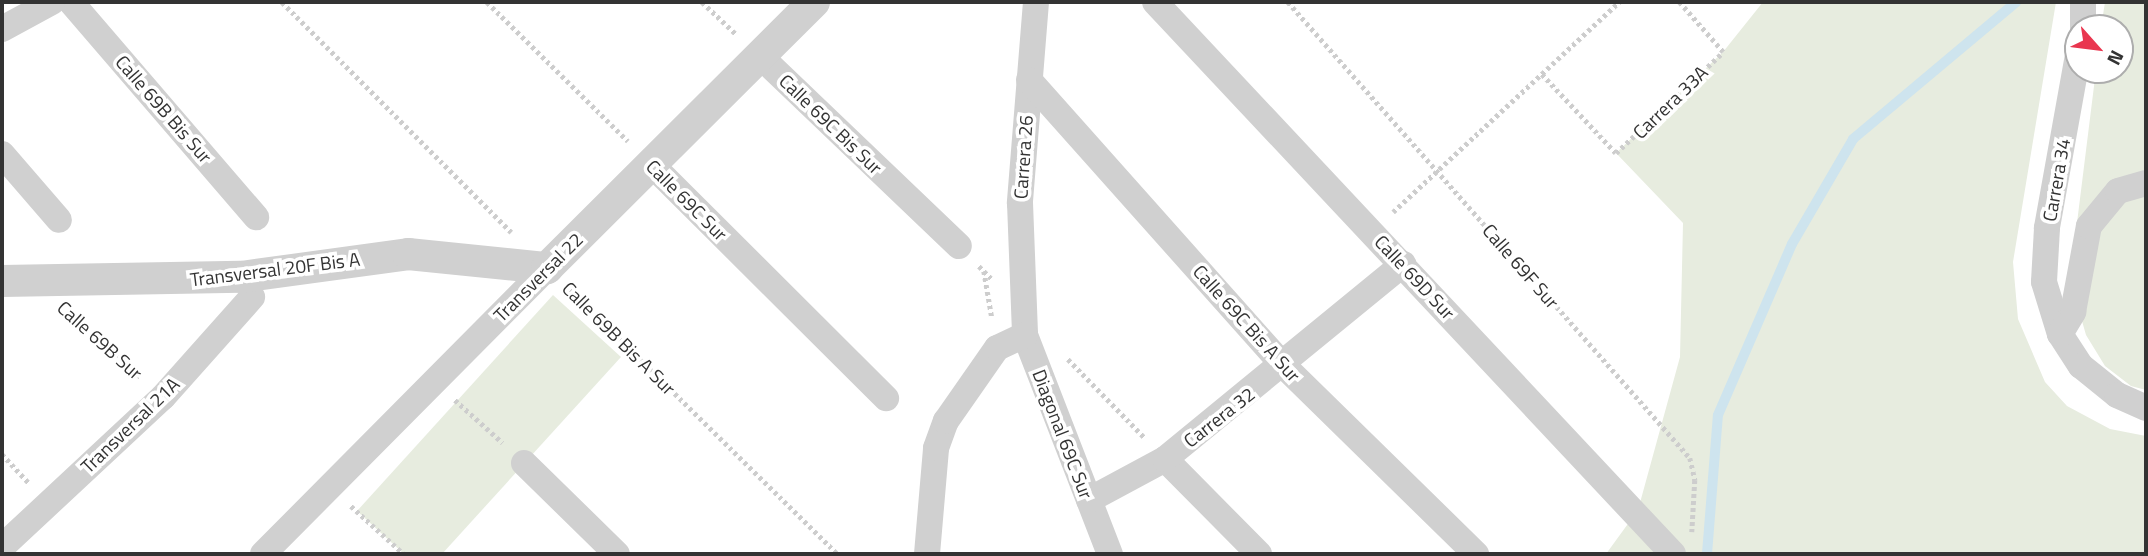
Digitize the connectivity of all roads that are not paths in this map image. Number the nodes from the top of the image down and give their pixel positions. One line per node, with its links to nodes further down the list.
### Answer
1 (52, 2): 6 (street)
2 (71, 2): 13 (street, Calle 69B Bis Sur)
3 (814, 2): 7 (street, Transversal 22)
4 (1036, 2): 8 (street, Carrera 26)
5 (1155, 2): 16 (street, Calle 69D Sur)
6 (2, 29)
7 (760, 56): 11 (street, Transversal 22); 15 (street, Calle 69C Bis Sur)
8 (1029, 80): 20 (street, Carrera 26); 22 (street, Calle 69C Bis A Sur)
9 (2073, 84): 21 (street, Carrera 34)
10 (2, 154): 14 (street)
11 (651, 164): 17 (street, Transversal 22); 23 (street, Calle 69C Sur)
12 (2146, 183): 21 (street)
13 (256, 217)
14 (59, 220)
15 (959, 246)
16 (1403, 264): 22 (street, Carrera 32); 29 (street, Calle 69D Sur)
17 (547, 268): 18 (street, Transversal 20F Bis A); 30 (street, Transversal 22)
18 (2, 281)
19 (252, 297): 28 (street, Transversal 21A)
20 (1025, 324): 27 (street, Diagonal 69C Sur); 32 (street)
21 (2060, 334): 24 (street, Carrera 34)
22 (1284, 366): 25 (street, Carrera 32); 35 (street, Calle 69C Bis A Sur)
23 (886, 398)
24 (2146, 408)
25 (1165, 459): 27 (street, Carrera 32); 34 (street)
26 (524, 463): 31 (street)
27 (1088, 500): 33 (street, Diagonal 69C Sur)
28 (2, 547)
29 (1682, 548)
30 (263, 554)
31 (617, 554)
32 (927, 554)
33 (1110, 554)
34 (1259, 554)
35 (1476, 554)

